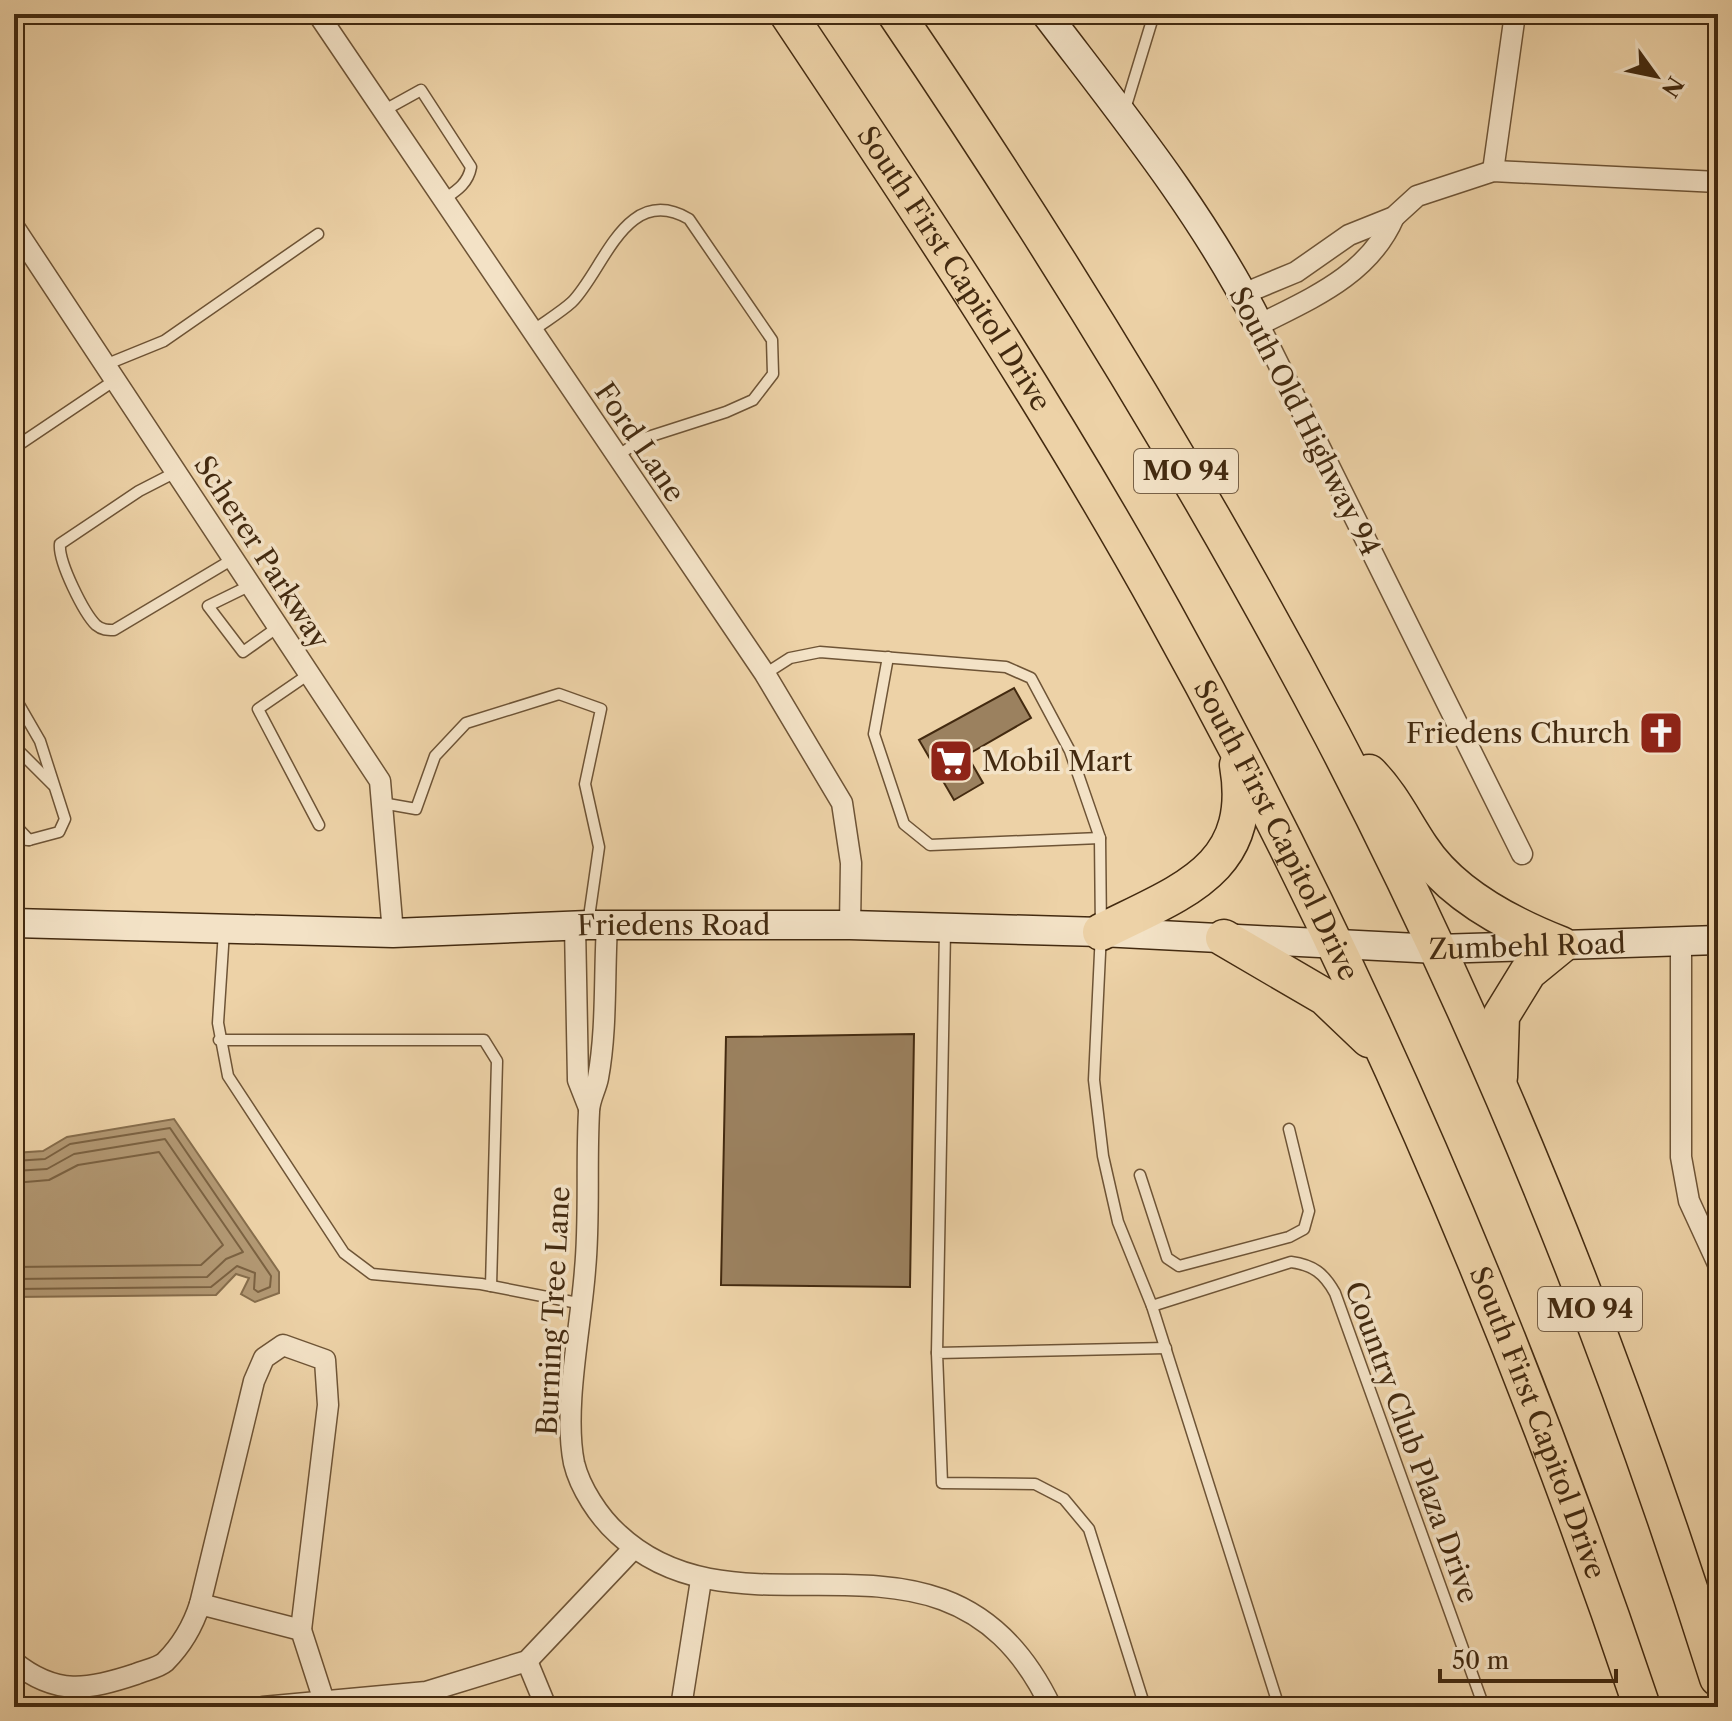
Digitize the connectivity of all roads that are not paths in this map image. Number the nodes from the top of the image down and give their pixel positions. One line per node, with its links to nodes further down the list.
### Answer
1 (318, 14): 7 (street, Ford Lane)
2 (788, 14): 30 (highway, South First Capitol Drive / MO 94)
3 (896, 14): 29 (highway, MO 94)
4 (1046, 14): 8 (main road, South Old Highway 94)
5 (1154, 14): 8 (lane)
6 (1515, 14): 9 (street)
7 (383, 111): 11 (street, Ford Lane); 11 (lane)
8 (1123, 114): 15 (main road, South Old Highway 94)
9 (1493, 171): 10 (street); 12 (street)
10 (1718, 182)
11 (443, 200): 17 (street, Ford Lane)
12 (1394, 217): 15 (street); 16 (street)
13 (14, 227): 18 (street, Scherer Parkway)
14 (318, 234): 18 (lane)
15 (1243, 294): 16 (main road, South Old Highway 94)
16 (1259, 325): 39 (street, South Old Highway 94)
17 (531, 332): 20 (street, Ford Lane); 20 (lane)
18 (110, 373): 19 (lane); 21 (street, Scherer Parkway)
19 (14, 448)
20 (616, 457): 27 (street, Ford Lane)
21 (176, 472): 22 (street, Scherer Parkway); 22 (lane)
22 (233, 559): 23 (street, Scherer Parkway)
23 (251, 585): 24 (street, Scherer Parkway); 24 (lane)
24 (278, 627): 26 (street, Scherer Parkway)
25 (888, 657): 27 (lane); 36 (lane); 36 (lane)
26 (309, 674): 33 (street, Scherer Parkway); 35 (lane)
27 (765, 674): 41 (street, Ford Lane)
28 (14, 696): 32 (lane)
29 (1333, 738): 51 (highway); 52 (highway, MO 94)
30 (1234, 744): 45 (highway); 50 (highway, South First Capitol Drive / MO 94)
31 (14, 746): 32 (lane)
32 (54, 787): 38 (lane)
33 (382, 803): 42 (lane); 46 (street, Scherer Parkway)
34 (14, 824): 38 (lane)
35 (319, 825)
36 (1100, 838): 45 (lane)
37 (14, 839): 38 (lane)
38 (29, 840)
39 (1522, 854)
40 (14, 923): 43 (main road, Friedens Road)
41 (850, 925): 42 (main road, Friedens Road); 44 (main road, Friedens Road)
42 (590, 926): 46 (main road, Friedens Road); 56 (street, Burning Tree Lane); 56 (street, Burning Tree Lane)
43 (224, 929): 46 (main road, Friedens Road); 53 (lane)
44 (946, 929): 45 (main road, Friedens Road); 64 (lane)
45 (1101, 932): 47 (main road, Friedens Road); 62 (lane)
46 (393, 933)
47 (1224, 938): 50 (main road, Friedens Road); 54 (highway)
48 (1681, 940): 49 (main road, Zumbehl Road); 51 (main road, Zumbehl Road); 59 (street)
49 (1718, 940)
50 (1335, 944): 52 (main road, Zumbehl Road); 54 (highway, South First Capitol Drive / MO 94)
51 (1561, 945): 52 (main road, Zumbehl Road); 55 (highway)
52 (1437, 949): 55 (highway, MO 94)
53 (219, 1040): 60 (lane); 60 (lane)
54 (1391, 1065): 80 (highway, South First Capitol Drive / MO 94)
55 (1499, 1088): 71 (highway, MO 94)
56 (589, 1108): 61 (street, Burning Tree Lane)
57 (1289, 1129): 58 (lane)
58 (1140, 1175)
59 (1718, 1264)
60 (491, 1286): 61 (lane)
61 (583, 1304): 65 (street, Burning Tree Lane)
62 (1152, 1306): 63 (lane); 79 (lane, Country Club Plaza Drive)
63 (1166, 1348): 64 (lane); 78 (lane)
64 (937, 1353): 77 (lane)
65 (633, 1549): 66 (street, Burning Tree Lane); 69 (street)
66 (701, 1580): 75 (street); 76 (street, Burning Tree Lane)
67 (200, 1604): 68 (street); 68 (street); 70 (street)
68 (301, 1630): 72 (street)
69 (527, 1661): 72 (street); 74 (street)
70 (14, 1662)
71 (1718, 1678)
72 (323, 1704): 73 (street)
73 (263, 1707)
74 (546, 1707)
75 (681, 1707)
76 (1051, 1707)
77 (1145, 1707)
78 (1279, 1707)
79 (1484, 1707)
80 (1642, 1707)

